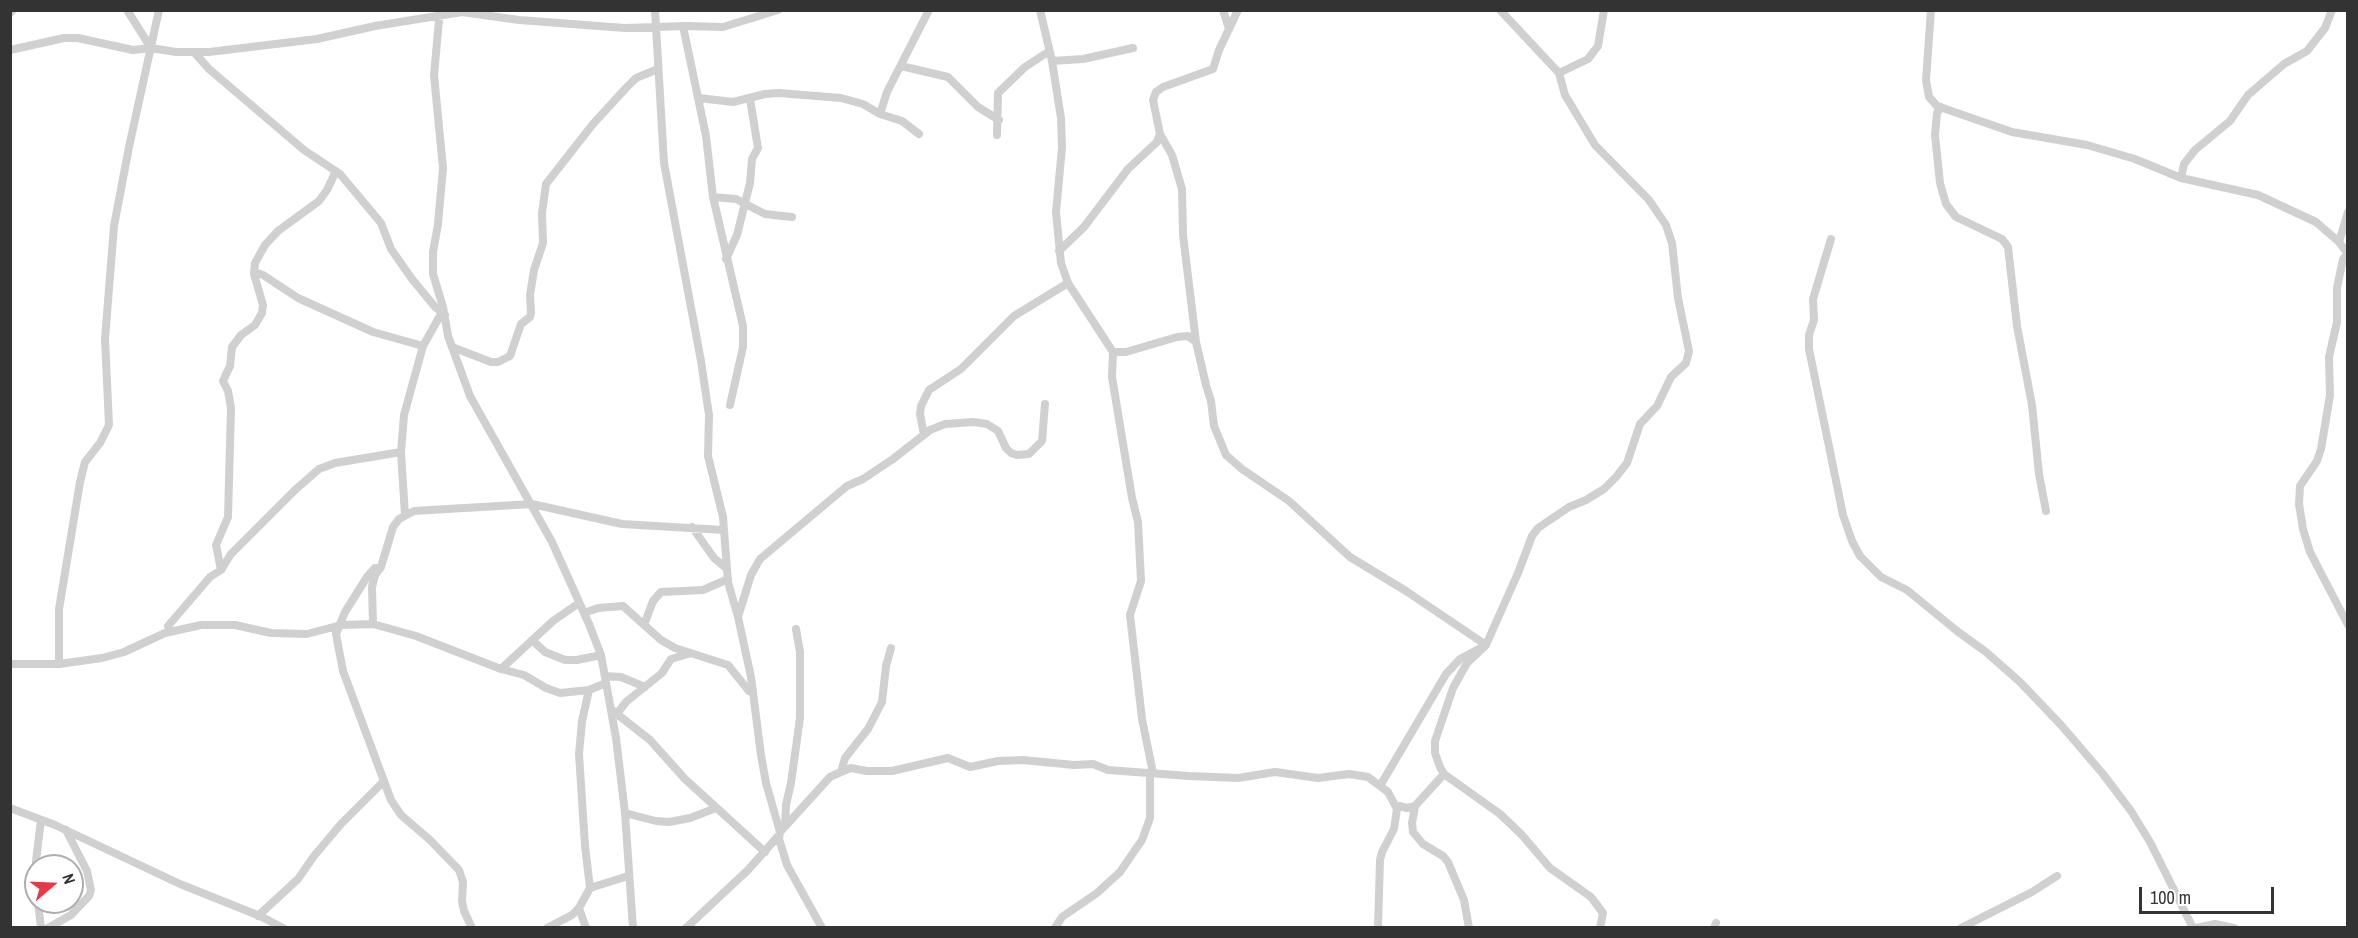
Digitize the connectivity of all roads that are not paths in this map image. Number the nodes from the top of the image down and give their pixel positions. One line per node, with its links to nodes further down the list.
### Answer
1 (128, 10): 17 (street)
2 (159, 10): 17 (street)
3 (655, 10): 15 (street)
4 (778, 10): 14 (street)
5 (929, 10): 23 (street)
6 (1040, 10): 21 (street)
7 (1223, 10): 16 (street)
8 (1238, 10): 16 (street)
9 (1500, 10): 25 (street)
10 (1604, 10): 25 (street)
11 (1931, 10): 28 (street)
12 (2332, 10): 35 (street)
13 (440, 13): 15 (street); 20 (street); 47 (street)
14 (682, 26): 15 (street); 26 (street)
15 (656, 27): 24 (street)
16 (1228, 29): 32 (street)
17 (151, 48): 19 (street); 20 (street); 80 (street)
18 (1133, 48): 22 (street)
19 (10, 50)
20 (194, 52): 34 (street)
21 (1048, 52): 22 (street); 30 (street)
22 (1052, 61): 42 (street)
23 (901, 66): 29 (street); 30 (street)
24 (658, 69): 50 (street); 60 (street)
25 (1559, 73): 75 (street)
26 (699, 98): 27 (street); 36 (street)
27 (750, 99): 29 (street); 37 (street)
28 (1941, 107): 35 (street); 57 (street)
29 (880, 114): 31 (street)
30 (999, 120): 33 (street)
31 (919, 134)
32 (1160, 134): 42 (street); 48 (street)
33 (997, 135)
34 (336, 171): 45 (street); 47 (street)
35 (2181, 178): 41 (street)
36 (713, 197): 37 (street); 44 (street)
37 (744, 201): 39 (street); 44 (street)
38 (2348, 212): 41 (street)
39 (792, 217)
40 (1830, 239): 120 (street)
41 (2339, 242): 43 (street)
42 (1059, 251): 46 (street)
43 (2348, 254): 71 (street)
44 (726, 259): 53 (street)
45 (254, 273): 49 (street); 63 (street)
46 (1068, 283): 51 (street); 54 (street)
47 (443, 315): 49 (street); 50 (street)
48 (1196, 342): 51 (street); 75 (street)
49 (423, 346): 55 (street)
50 (452, 347): 56 (street)
51 (1113, 352): 88 (street)
52 (1045, 404): 54 (street)
53 (730, 405)
54 (924, 435): 67 (street)
55 (401, 452): 58 (street); 63 (street)
56 (532, 504): 58 (street); 59 (street); 65 (street)
57 (2046, 511)
58 (405, 515): 61 (street)
59 (692, 527): 60 (street); 62 (street)
60 (723, 530): 62 (street)
61 (381, 567): 68 (street); 69 (street)
62 (726, 568): 64 (street)
63 (221, 570): 72 (street)
64 (728, 579): 67 (street); 70 (street)
65 (579, 603): 66 (street); 74 (street)
66 (584, 613): 70 (street); 78 (street)
67 (738, 617): 99 (street)
68 (373, 624): 69 (street); 81 (street)
69 (341, 625): 80 (street); 90 (street)
70 (644, 625): 77 (street)
71 (2348, 625)
72 (168, 626)
73 (796, 629): 99 (street)
74 (532, 640): 78 (street); 81 (street)
75 (1486, 645): 89 (street); 91 (street)
76 (891, 648): 87 (street)
77 (688, 654): 83 (street); 85 (street)
78 (601, 655): 82 (street)
79 (10, 664): 80 (street)
80 (59, 664)
81 (501, 669): 84 (street)
82 (606, 680): 83 (street); 84 (street); 86 (street)
83 (645, 687): 86 (street)
84 (589, 690): 104 (street)
85 (749, 691)
86 (613, 712): 94 (street); 96 (street)
87 (841, 772): 88 (street); 99 (street)
88 (1153, 773): 91 (street); 115 (street)
89 (1444, 774): 92 (street); 118 (street)
90 (384, 781): 106 (street); 109 (street)
91 (1380, 786): 95 (street)
92 (1415, 806): 95 (street); 117 (street)
93 (10, 808): 97 (street)
94 (716, 808): 96 (street); 100 (street)
95 (1397, 809): 116 (street)
96 (625, 813): 102 (street)
97 (41, 820): 98 (street); 101 (street)
98 (66, 830): 106 (street); 107 (street)
99 (782, 830): 100 (street); 114 (street)
100 (765, 852): 113 (street)
101 (37, 854)
102 (628, 876): 104 (street); 112 (street)
103 (2056, 876): 119 (street)
104 (590, 888): 105 (street)
105 (579, 908): 110 (street); 111 (street)
106 (258, 916): 108 (street)
107 (48, 927)
108 (283, 927)
109 (472, 927)
110 (547, 927)
111 (586, 927)
112 (633, 927)
113 (686, 927)
114 (822, 927)
115 (1055, 927)
116 (1378, 927)
117 (1469, 927)
118 (1600, 927)
119 (1961, 927)
120 (2195, 927): 121 (street)
121 (2234, 927)

